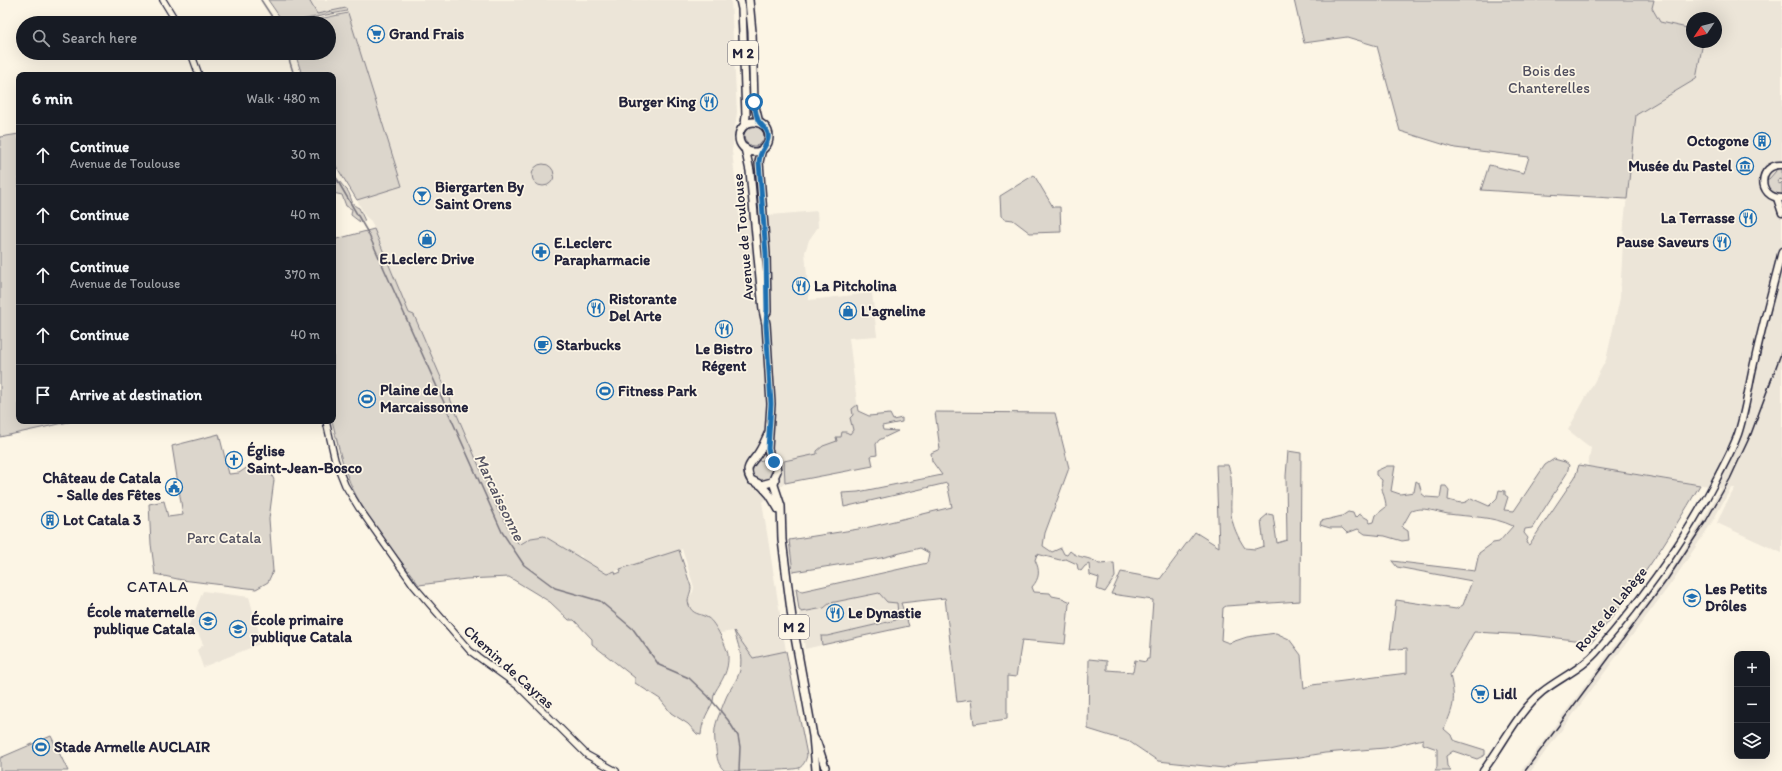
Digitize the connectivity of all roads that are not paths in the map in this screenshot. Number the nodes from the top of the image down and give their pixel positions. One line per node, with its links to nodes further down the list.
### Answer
1 (163, 0): 4 (street)
2 (740, 0): 8 (main road, M 2)
3 (749, 0): 7 (main road, M 2)
4 (173, 16)
5 (193, 60): 6 (street)
6 (198, 72)
7 (759, 123): 8 (main road); 10 (main road)
8 (745, 125): 9 (main road)
9 (745, 148): 10 (main road); 15 (main road, Avenue de Toulouse)
10 (762, 149): 15 (main road, Avenue de Toulouse)
11 (1782, 165): 12 (main road)
12 (1779, 198): 13 (main road)
13 (1782, 212)
14 (1782, 251): 27 (main road, Route de Labège)
15 (766, 324): 17 (main road, Avenue de Toulouse)
16 (327, 424): 26 (street, Chemin de Cayras)
17 (769, 432): 18 (main road); 19 (main road, Avenue de Toulouse)
18 (755, 458): 19 (main road); 21 (main road)
19 (771, 459): 20 (main road)
20 (775, 479): 21 (main road); 22 (main road, M 2)
21 (761, 485): 22 (main road, M 2)
22 (781, 516): 23 (main road, M 2)
23 (813, 736): 24 (main road, M 2); 25 (main road, M 2)
24 (828, 769): 25 (main road)
25 (816, 770)
26 (616, 771)
27 (1483, 771)

